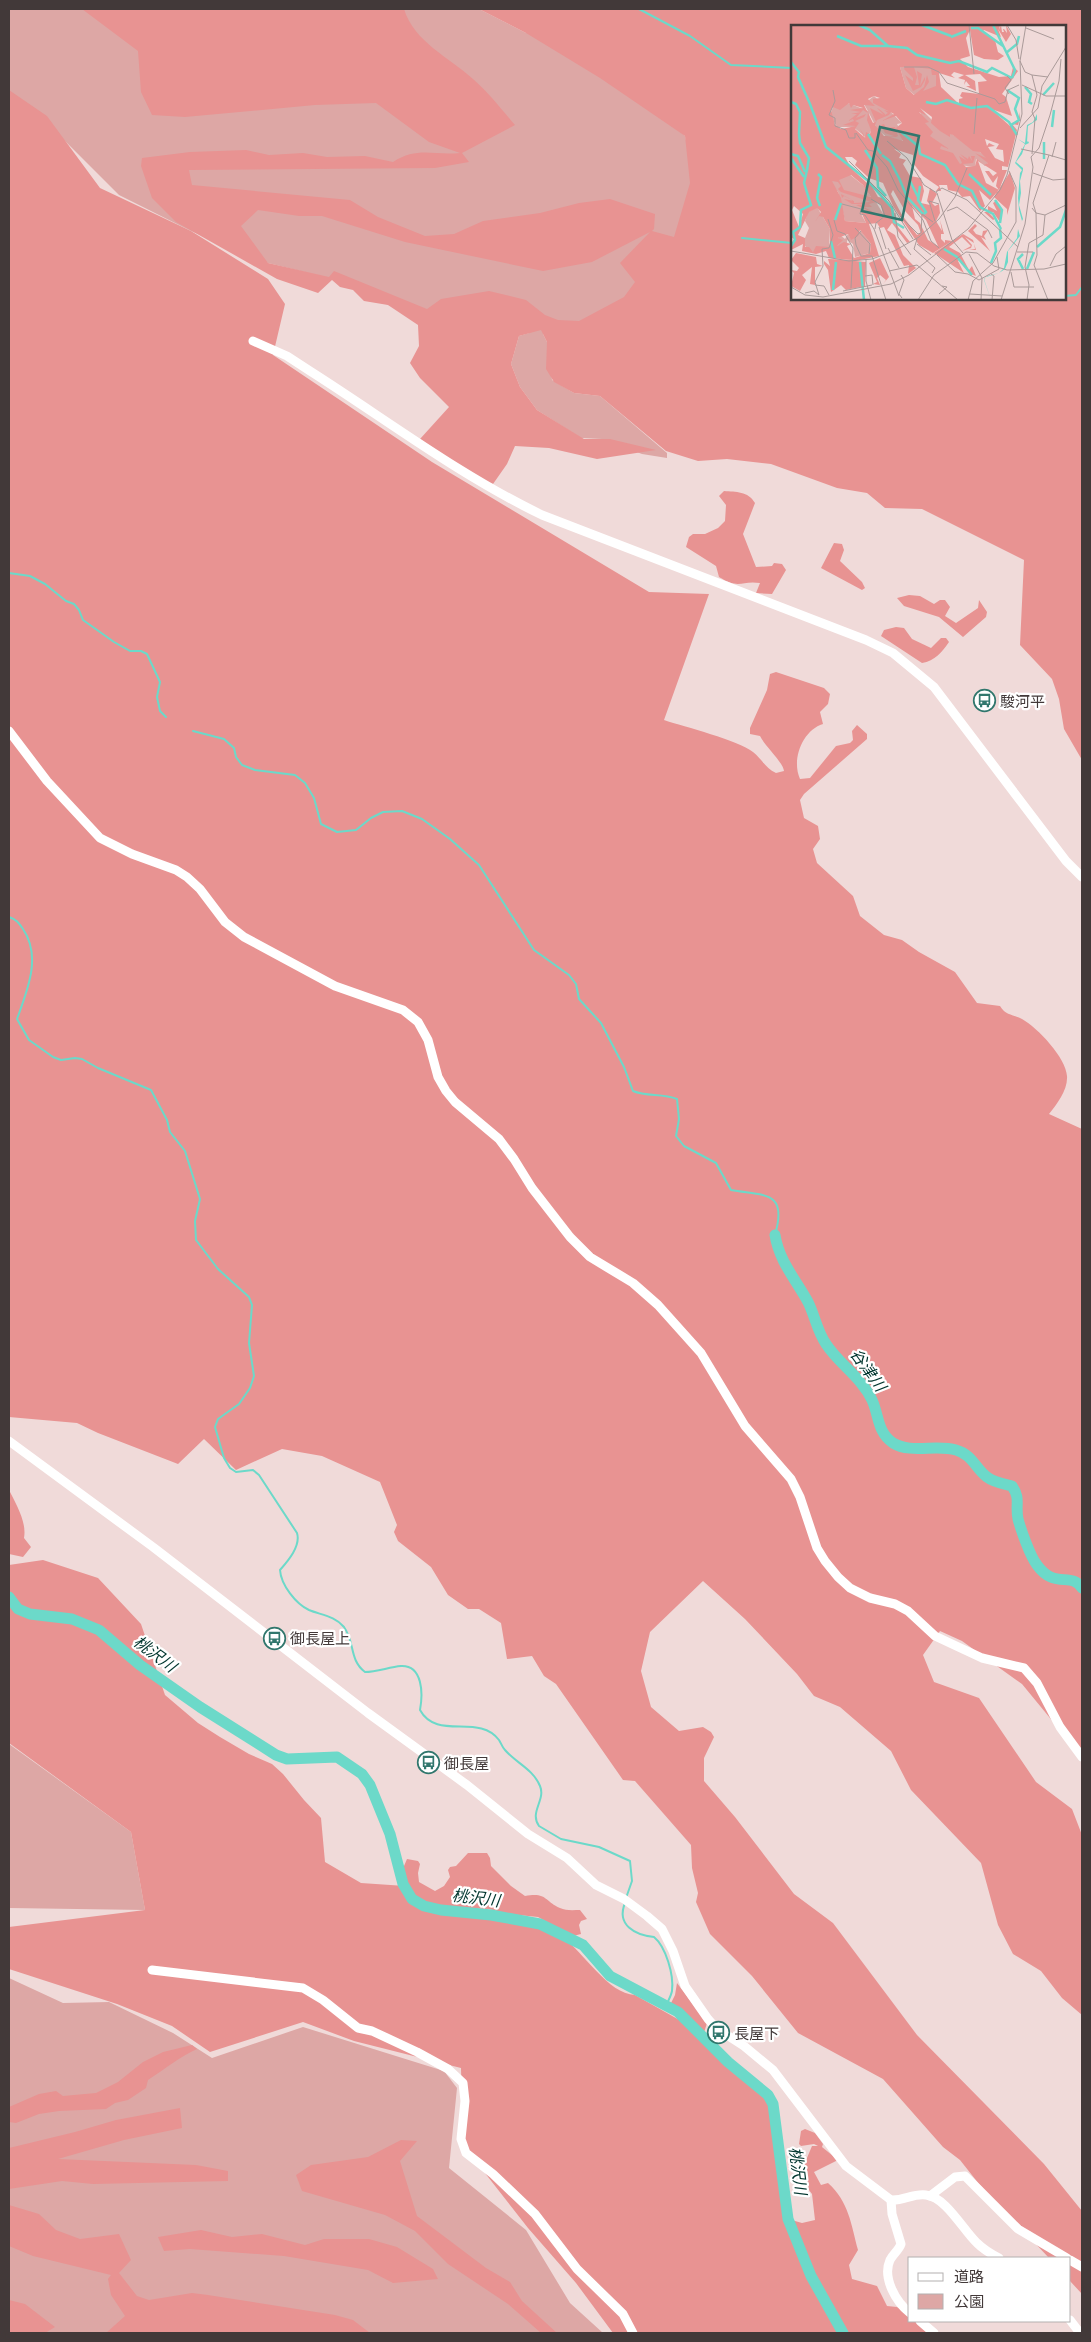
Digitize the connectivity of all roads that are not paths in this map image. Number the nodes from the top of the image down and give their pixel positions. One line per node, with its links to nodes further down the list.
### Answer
1 (253, 341): 3 (street)
2 (9, 731): 5 (street)
3 (1082, 877)
4 (9, 1441): 8 (street)
5 (1082, 1757)
6 (152, 1970): 16 (street)
7 (930, 2196): 8 (street); 9 (street); 10 (street)
8 (891, 2200): 13 (street)
9 (998, 2257)
10 (1065, 2257)
11 (1071, 2261): 12 (street)
12 (1082, 2267)
13 (908, 2311)
14 (1071, 2321): 18 (street)
15 (921, 2322): 17 (street)
16 (633, 2333)
17 (934, 2333)
18 (1080, 2333)

